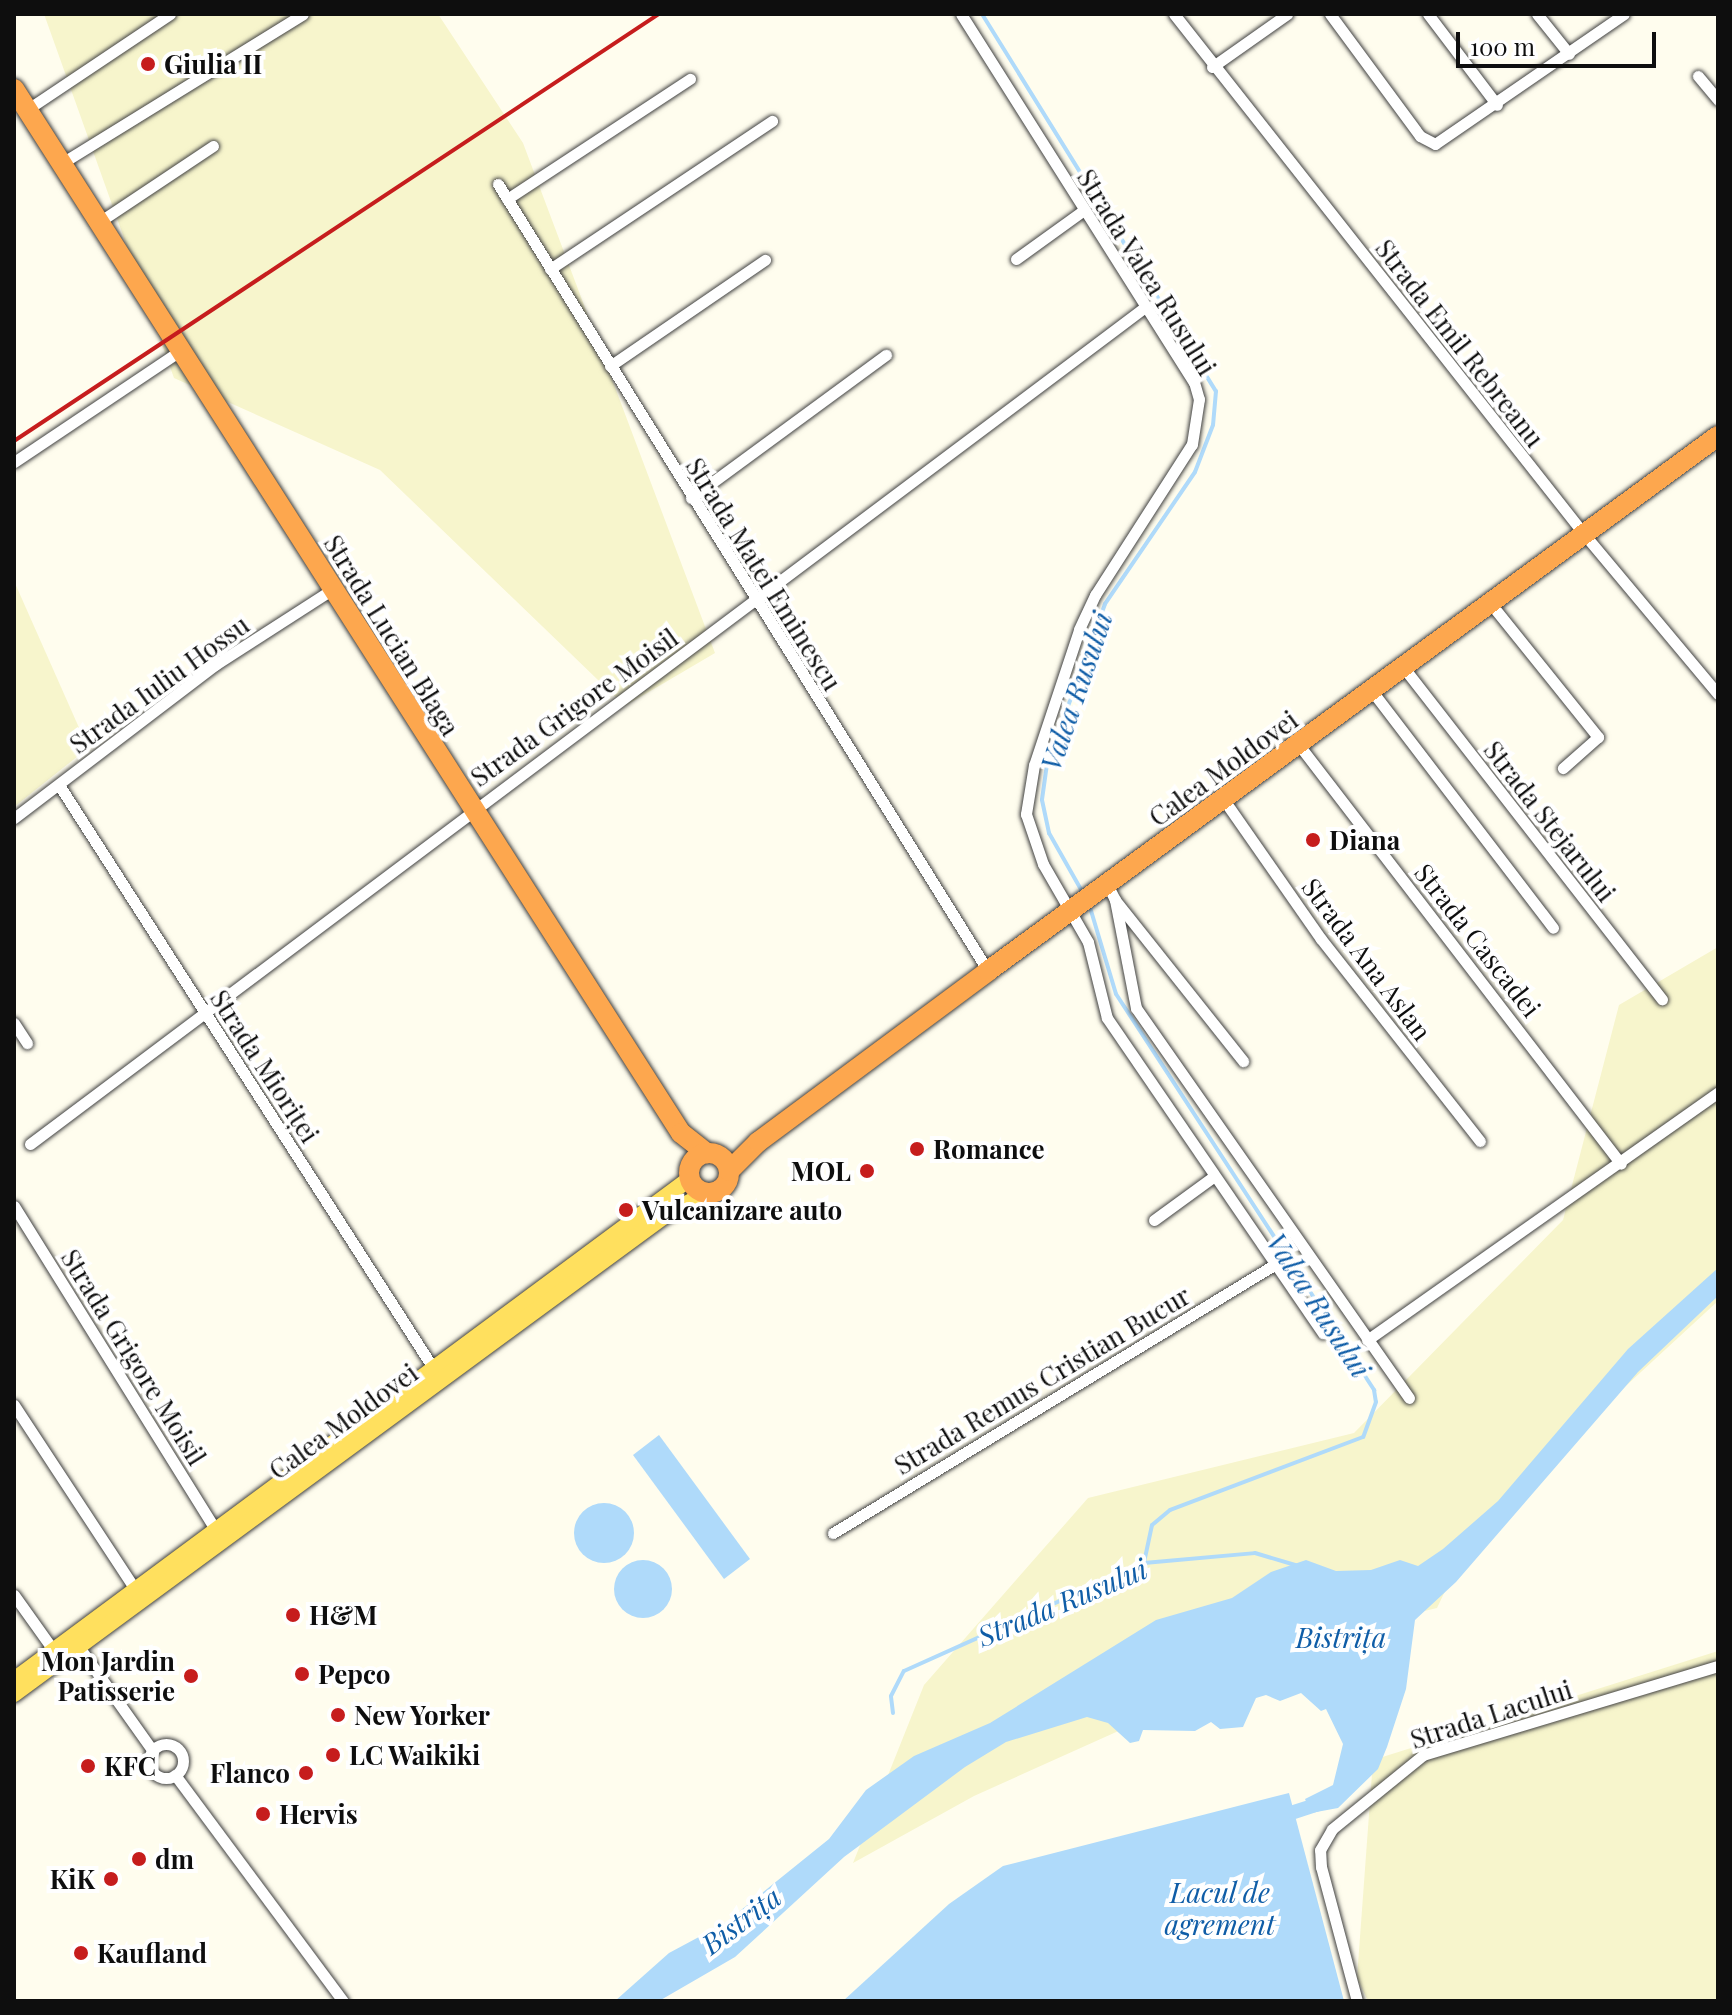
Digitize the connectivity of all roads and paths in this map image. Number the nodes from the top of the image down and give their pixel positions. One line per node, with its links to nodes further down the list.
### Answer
1 (170, 14): 17 (street)
2 (303, 14): 20 (street)
3 (961, 14): 23 (street, Strada Valea Rusului)
4 (1174, 14): 11 (street, Strada Emil Rebreanu)
5 (1287, 14): 11 (street)
6 (1330, 14): 16 (street)
7 (1428, 14): 16 (street)
8 (1537, 14): 10 (street)
9 (1624, 14): 10 (street)
10 (1569, 54): 16 (street)
11 (1212, 67): 35 (street, Strada Emil Rebreanu)
12 (1698, 76): 15 (street)
13 (690, 79): 22 (street)
14 (14, 89): 17 (highway, Strada Lucian Blaga)
15 (1718, 100)
16 (1497, 105)
17 (28, 109): 20 (highway, Strada Lucian Blaga)
18 (772, 121): 27 (street)
19 (213, 146): 24 (street)
20 (62, 163): 24 (highway, Strada Lucian Blaga)
21 (498, 184): 22 (street, Strada Matei Eminescu)
22 (507, 199): 27 (street, Strada Matei Eminescu)
23 (1084, 210): 25 (street); 28 (street, Strada Valea Rusului)
24 (99, 222): 29 (highway, Strada Lucian Blaga)
25 (1016, 259)
26 (765, 260): 31 (street)
27 (550, 269): 31 (street, Strada Matei Eminescu)
28 (1145, 307): 37 (street, Strada Grigore Moisil); 49 (street, Strada Valea Rusului)
29 (180, 351): 33 (street); 36 (highway, Strada Lucian Blaga)
30 (886, 355): 34 (street)
31 (610, 366): 34 (street, Strada Matei Eminescu)
32 (1718, 436): 35 (highway, Calea Moldovei)
33 (14, 462)
34 (691, 498): 37 (street, Strada Matei Eminescu)
35 (1584, 534): 38 (highway, Calea Moldovei); 41 (street, Strada Emil Rebreanu)
36 (333, 589): 44 (street, Strada Iuliu Hossu); 46 (highway, Strada Lucian Blaga)
37 (755, 603): 46 (street, Strada Grigore Moisil); 51 (street, Strada Matei Eminescu)
38 (1491, 604): 39 (highway, Calea Moldovei); 43 (street)
39 (1404, 668): 40 (highway, Calea Moldovei); 52 (street, Strada Stejarului)
40 (1372, 691): 42 (highway, Calea Moldovei); 50 (street)
41 (1718, 694)
42 (1299, 745): 45 (highway, Calea Moldovei); 62 (street, Strada Cascadei)
43 (1563, 768)
44 (59, 785): 47 (street, Strada Iuliu Hossu); 53 (street, Strada Mioriței)
45 (1224, 800): 48 (highway, Calea Moldovei); 59 (street, Strada Ana Aslan)
46 (472, 808): 53 (street, Strada Grigore Moisil); 58 (highway, Strada Lucian Blaga)
47 (14, 818)
48 (1106, 894): 49 (highway, Calea Moldovei); 56 (street); 70 (street)
49 (1073, 912): 51 (highway, Calea Moldovei); 64 (street, Strada Valea Rusului)
50 (1553, 928)
51 (988, 971): 61 (highway, Calea Moldovei)
52 (1662, 1000)
53 (204, 1011): 60 (street, Strada Grigore Moisil); 71 (street, Strada Mioriței)
54 (14, 1023): 55 (street)
55 (27, 1043)
56 (1243, 1061)
57 (1718, 1092): 62 (street)
58 (681, 1133): 61 (highway, Strada Lucian Blaga); 63 (highway, Strada Lucian Blaga)
59 (1480, 1141)
60 (30, 1144)
61 (718, 1159): 63 (highway); 65 (highway)
62 (1621, 1164): 70 (street)
63 (689, 1172): 65 (highway); 71 (main road, Calea Moldovei)
64 (1213, 1177): 67 (street); 68 (street, Strada Valea Rusului)
65 (704, 1194): 78 (main road, Calea Moldovei)
66 (14, 1206): 74 (street, Strada Grigore Moisil)
67 (1154, 1220)
68 (1274, 1265): 69 (street, Strada Valea Rusului); 75 (street, Strada Remus Cristian Bucur)
69 (1323, 1333)
70 (1367, 1340): 72 (street)
71 (435, 1371): 74 (main road, Calea Moldovei)
72 (1409, 1398)
73 (14, 1405): 76 (street)
74 (217, 1532): 76 (main road, Calea Moldovei)
75 (833, 1533)
76 (136, 1591): 79 (main road, Calea Moldovei)
77 (14, 1595): 79 (street)
78 (79, 1647): 82 (main road, Calea Moldovei); 83 (street)
79 (54, 1651): 81 (main road, Calea Moldovei)
80 (1718, 1666): 86 (street, Strada Lacului)
81 (14, 1680)
82 (14, 1694)
83 (153, 1751): 84 (street); 84 (street)
84 (175, 1775): 85 (street)
85 (343, 2001)
86 (1357, 2001)

